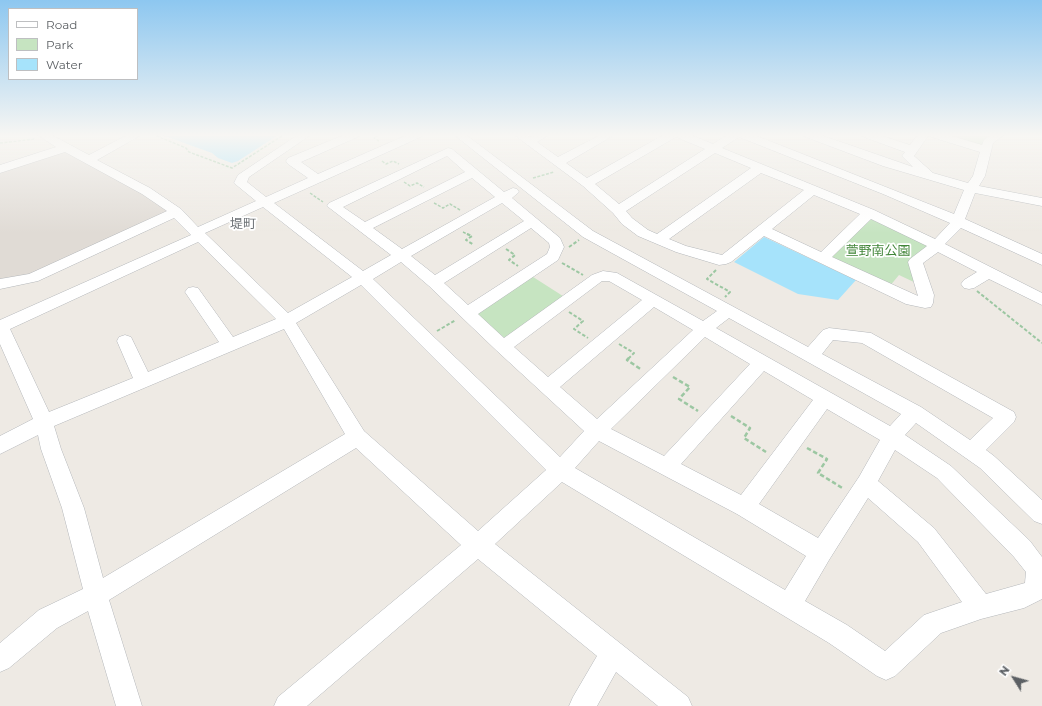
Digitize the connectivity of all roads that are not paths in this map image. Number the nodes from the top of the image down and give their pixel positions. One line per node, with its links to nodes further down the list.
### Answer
1 (101, 167): 27 (street)
2 (256, 167): 25 (street)
3 (300, 167): 18 (street)
4 (345, 167): 18 (street)
5 (415, 167): 31 (street)
6 (468, 167): 16 (street)
7 (502, 167): 20 (street)
8 (565, 167): 19 (street)
9 (615, 167): 19 (street)
10 (685, 167): 26 (street)
11 (826, 167): 29 (street)
12 (900, 167): 17 (street)
13 (920, 167): 17 (street)
14 (982, 167): 21 (street)
15 (760, 168): 22 (street); 34 (street)
16 (474, 172): 23 (street); 31 (street)
17 (930, 176): 21 (street)
18 (317, 179): 25 (street)
19 (587, 183): 26 (street)
20 (523, 184): 23 (street); 47 (street)
21 (971, 188): 24 (street); 29 (street)
22 (812, 190): 28 (street); 32 (street)
23 (504, 198): 30 (street); 36 (street)
24 (1042, 202)
25 (264, 203): 33 (street); 40 (street)
26 (618, 210): 34 (street)
27 (176, 212): 33 (street); 42 (street)
28 (869, 213): 35 (street); 37 (street)
29 (958, 220): 35 (street); 38 (street)
30 (532, 222): 41 (street); 48 (street)
31 (364, 228): 36 (street)
32 (763, 230): 34 (street); 37 (street)
33 (198, 234): 49 (street); 50 (street)
34 (658, 240)
35 (936, 245): 37 (street); 39 (street)
36 (402, 256): 40 (street); 41 (street)
37 (823, 258)
38 (1042, 260)
39 (988, 272): 43 (street); 46 (street)
40 (362, 278): 49 (street); 68 (street)
41 (434, 282): 48 (street)
42 (0, 284)
43 (969, 284)
44 (193, 292): 53 (street)
45 (653, 300): 51 (street); 54 (street); 58 (street)
46 (1042, 300)
47 (722, 308): 51 (street); 55 (street)
48 (467, 314): 54 (street)
49 (288, 322): 53 (street); 64 (street)
50 (0, 327): 61 (street)
51 (704, 330): 56 (street); 62 (street)
52 (125, 341): 57 (street)
53 (230, 345): 57 (street)
54 (503, 347): 58 (street)
55 (811, 355): 60 (street); 66 (street)
56 (761, 363): 59 (street); 67 (street)
57 (143, 381): 61 (street)
58 (548, 387): 62 (street)
59 (825, 398): 63 (street); 70 (street)
60 (914, 412): 63 (street); 66 (street)
61 (44, 422): 65 (street); 74 (street)
62 (597, 431): 67 (street); 68 (street)
63 (892, 437): 69 (street); 76 (street)
64 (357, 438): 72 (street); 74 (street)
65 (0, 446)
66 (972, 451): 71 (street)
67 (666, 467): 70 (street)
68 (560, 470): 72 (street); 75 (street)
69 (862, 490): 73 (street); 76 (street)
70 (744, 507): 73 (street)
71 (1042, 514)
72 (478, 545): 77 (street); 80 (street)
73 (821, 552): 75 (street)
74 (96, 595): 78 (street); 79 (street)
75 (789, 606): 76 (street)
76 (981, 607)
77 (613, 653): 81 (street); 82 (street)
78 (0, 659)
79 (129, 706)
80 (287, 706)
81 (582, 706)
82 (679, 706)

